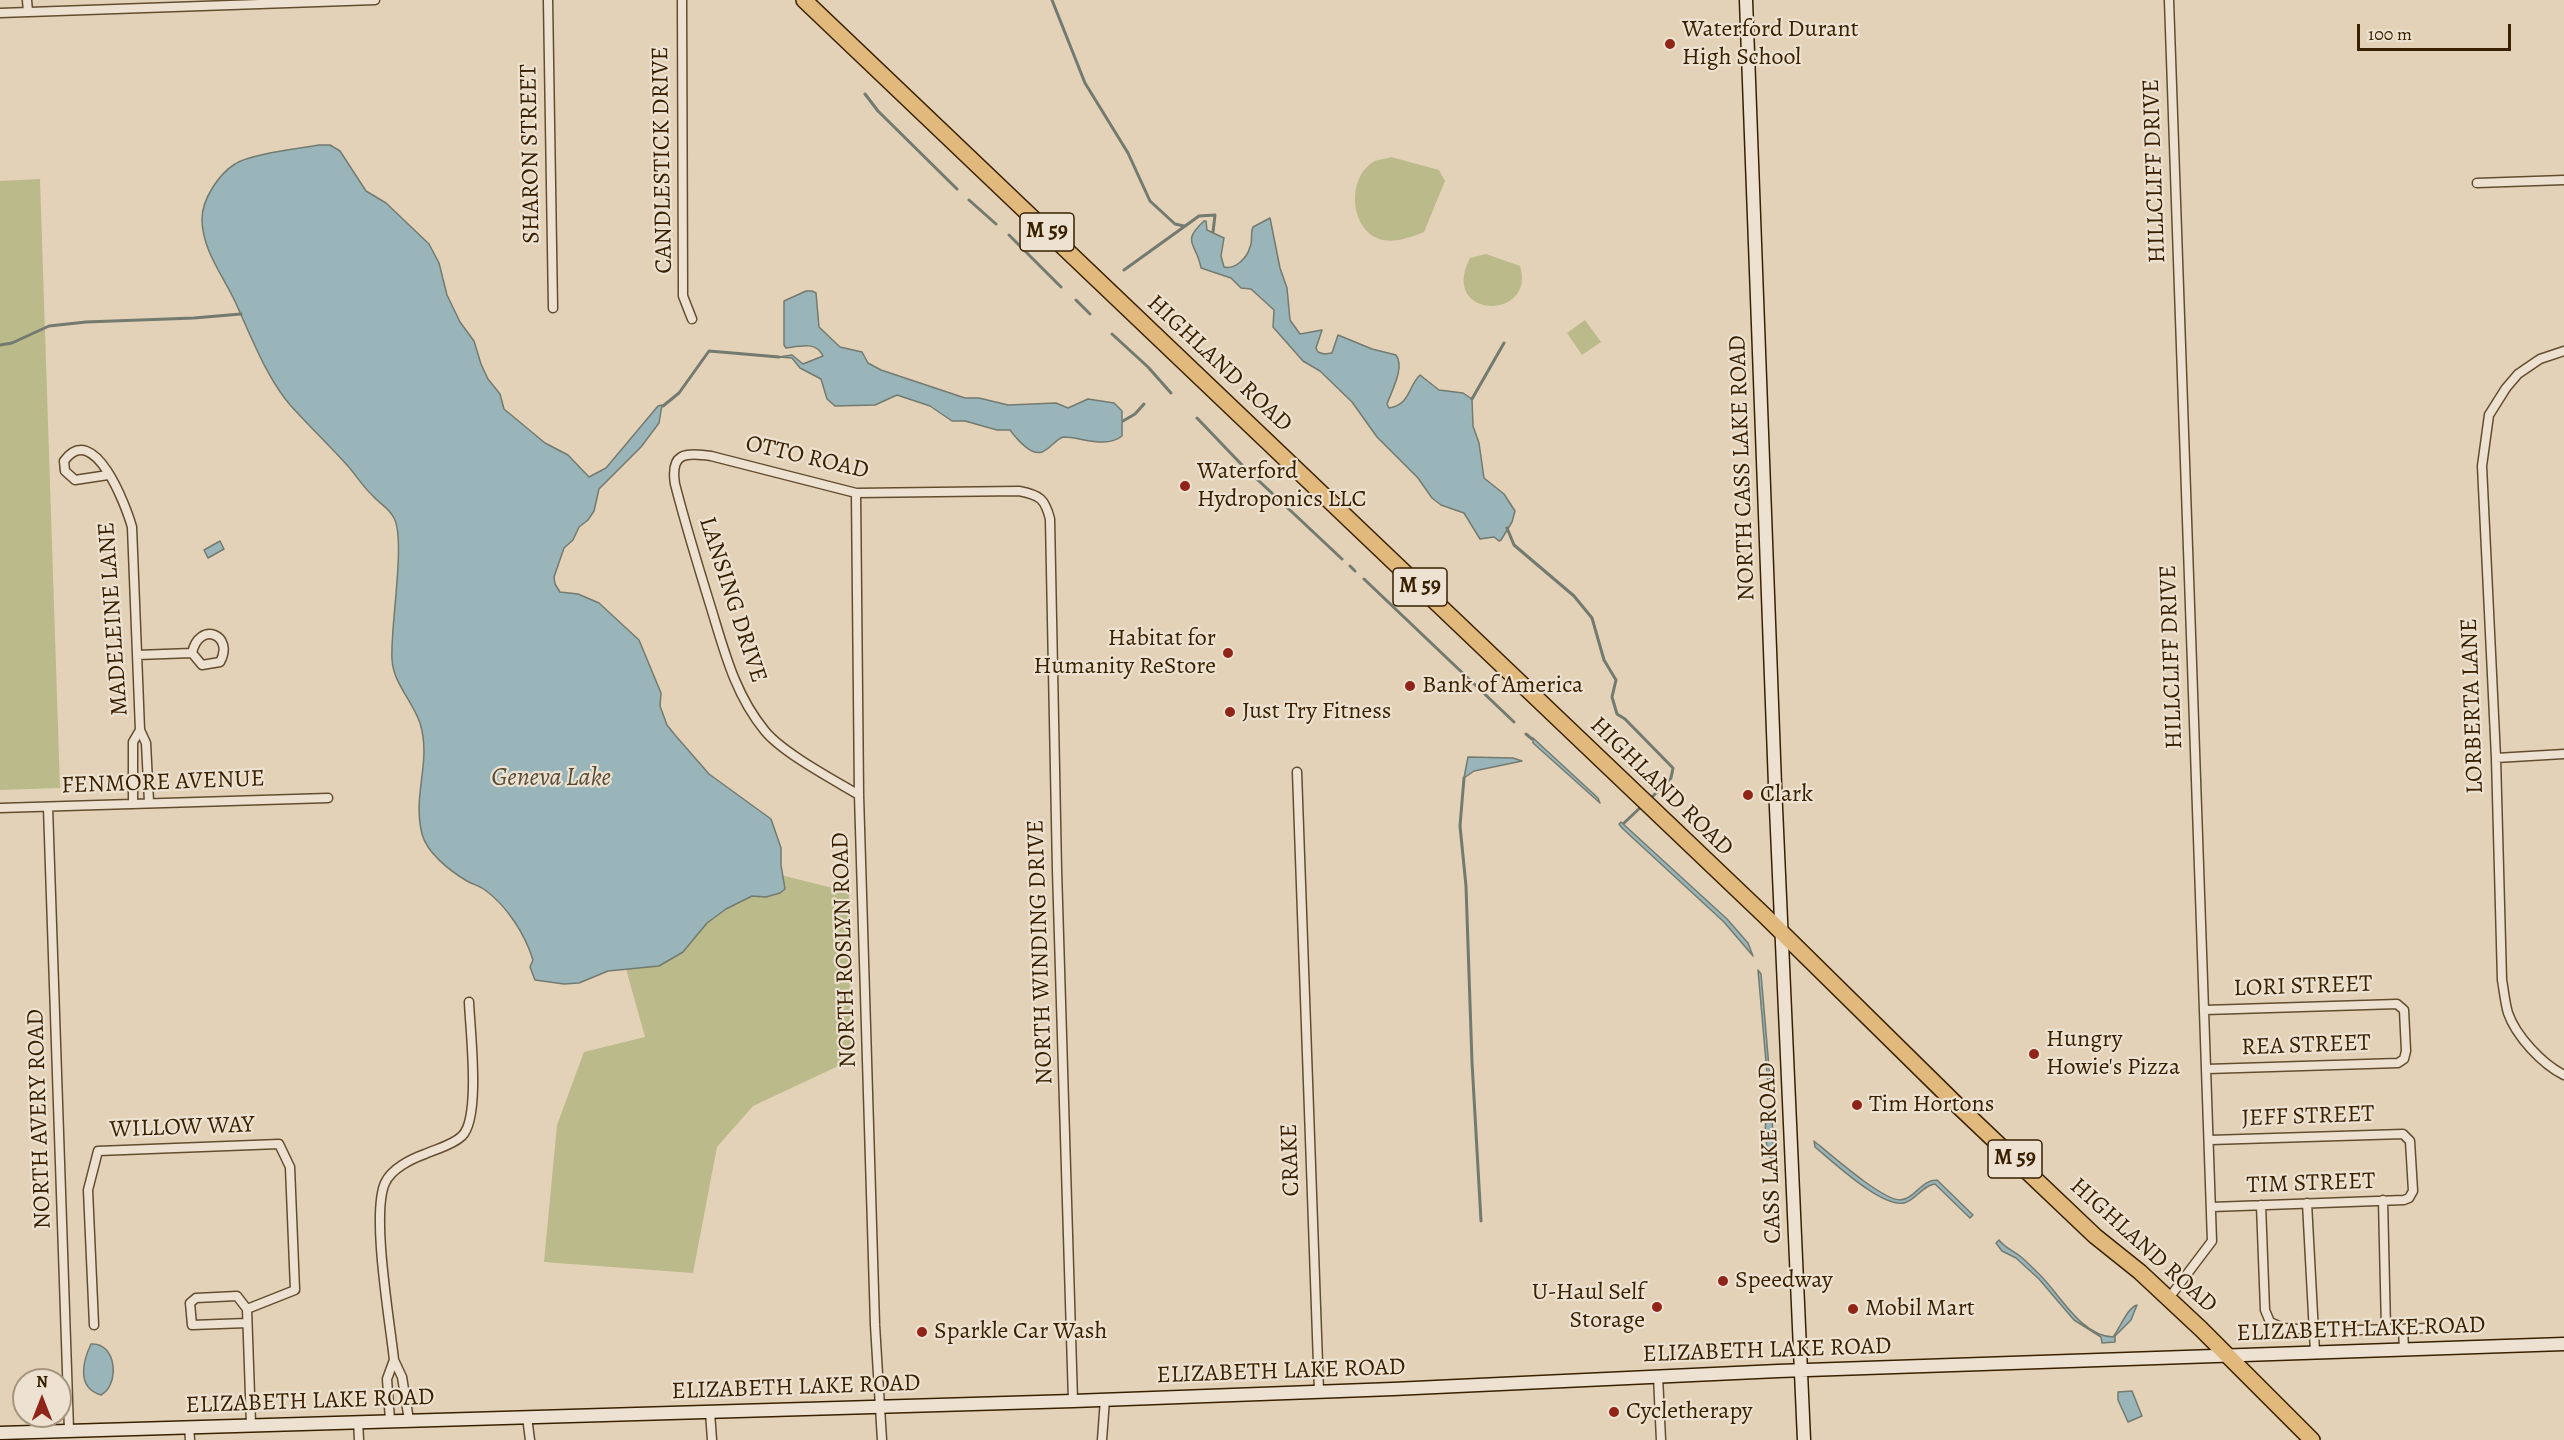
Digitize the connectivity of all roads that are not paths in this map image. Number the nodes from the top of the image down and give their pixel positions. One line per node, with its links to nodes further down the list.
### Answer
1 (27, 0): 9 (street)
2 (375, 0): 8 (street)
3 (548, 0): 13 (street, SHARON STREET)
4 (682, 0): 14 (street, CANDLESTICK DRIVE)
5 (804, 0): 34 (highway, HIGHLAND ROAD / M 59)
6 (1746, 0): 34 (main road, NORTH CASS LAKE ROAD)
7 (2169, 0): 36 (street, HILLCLIFF DRIVE)
8 (338, 1): 9 (street)
9 (28, 12): 10 (street)
10 (0, 13)
11 (2564, 180): 12 (street)
12 (2477, 183)
13 (552, 308)
14 (692, 319)
15 (2564, 351): 24 (street, LORBERTA LANE)
16 (673, 470): 18 (street, OTTO ROAD); 28 (street, LANSING DRIVE)
17 (108, 475): 17 (street, MADELEINE LANE); 21 (street, MADELEINE LANE)
18 (856, 493): 19 (street, OTTO ROAD); 28 (street, NORTH ROSLYN ROAD)
19 (1046, 504): 63 (street, NORTH WINDING DRIVE)
20 (192, 652): 21 (street)
21 (137, 655): 22 (street, MADELEINE LANE)
22 (140, 730): 25 (street, MADELEINE LANE); 26 (street, MADELEINE LANE)
23 (2564, 754): 24 (street)
24 (2496, 758): 39 (street, LORBERTA LANE)
25 (133, 761): 26 (street); 31 (street, MADELEINE LANE)
26 (147, 761): 30 (street, MADELEINE LANE)
27 (1297, 772): 61 (street, CRAKE)
28 (860, 795): 64 (street, NORTH ROSLYN ROAD)
29 (328, 798): 30 (street, FENMORE AVENUE)
30 (148, 802): 31 (street, FENMORE AVENUE)
31 (133, 803): 32 (street, FENMORE AVENUE)
32 (48, 807): 33 (street, FENMORE AVENUE); 72 (street, NORTH AVERY ROAD)
33 (0, 808)
34 (1782, 934): 46 (highway, HIGHLAND ROAD / M 59); 59 (main road, CASS LAKE ROAD)
35 (469, 1002): 58 (street)
36 (2205, 1010): 37 (street, LORI STREET); 38 (street, HILLCLIFF DRIVE)
37 (2404, 1059): 38 (street, REA STREET)
38 (2207, 1069): 40 (street, HILLCLIFF DRIVE)
39 (2564, 1075)
40 (2210, 1140): 41 (street, JEFF STREET); 45 (street, HILLCLIFF DRIVE)
41 (2411, 1197): 42 (street, TIM STREET)
42 (2383, 1200): 43 (street, TIM STREET); 51 (street)
43 (2307, 1203): 44 (street, TIM STREET); 53 (street)
44 (2261, 1205): 45 (street, TIM STREET); 53 (street)
45 (2212, 1207): 46 (street, HILLCLIFF DRIVE)
46 (2169, 1298): 57 (highway, HIGHLAND ROAD / M 59)
47 (247, 1309): 48 (street); 48 (street); 49 (street, WILLOW WAY)
48 (247, 1323): 70 (street)
49 (94, 1325)
50 (2430, 1328): 52 (street)
51 (2386, 1329): 52 (street); 53 (street)
52 (2403, 1329): 55 (street)
53 (2314, 1330): 56 (street)
54 (2564, 1344): 55 (main road, ELIZABETH LAKE ROAD)
55 (2404, 1349): 56 (main road, ELIZABETH LAKE ROAD)
56 (2315, 1352): 57 (main road, ELIZABETH LAKE ROAD)
57 (2229, 1355): 59 (main road, ELIZABETH LAKE ROAD); 83 (highway, M 59)
58 (394, 1360): 67 (street); 69 (street)
59 (1802, 1370): 60 (main road, ELIZABETH LAKE ROAD); 82 (main road, CASS LAKE ROAD)
60 (1658, 1376): 61 (main road, ELIZABETH LAKE ROAD); 81 (street)
61 (1319, 1392): 62 (main road, ELIZABETH LAKE ROAD)
62 (1105, 1399): 63 (main road, ELIZABETH LAKE ROAD); 80 (street)
63 (1074, 1401): 64 (main road, ELIZABETH LAKE ROAD)
64 (880, 1407): 65 (main road, ELIZABETH LAKE ROAD); 79 (street, NORTH ROSLYN ROAD)
65 (710, 1412): 66 (main road, ELIZABETH LAKE ROAD); 78 (street)
66 (527, 1418): 67 (main road, ELIZABETH LAKE ROAD); 77 (street)
67 (409, 1419): 69 (main road, ELIZABETH LAKE ROAD)
68 (358, 1420): 69 (main road, ELIZABETH LAKE ROAD); 70 (main road, ELIZABETH LAKE ROAD); 76 (street)
69 (390, 1420)
70 (251, 1424): 71 (main road, ELIZABETH LAKE ROAD)
71 (189, 1426): 72 (main road, ELIZABETH LAKE ROAD); 75 (street)
72 (69, 1430): 74 (main road, ELIZABETH LAKE ROAD)
73 (0, 1433): 74 (main road, ELIZABETH LAKE ROAD)
74 (20, 1436)
75 (190, 1440)
76 (359, 1440)
77 (530, 1440)
78 (712, 1440)
79 (882, 1440)
80 (1102, 1440)
81 (1661, 1440)
82 (1804, 1440)
83 (2312, 1440)

